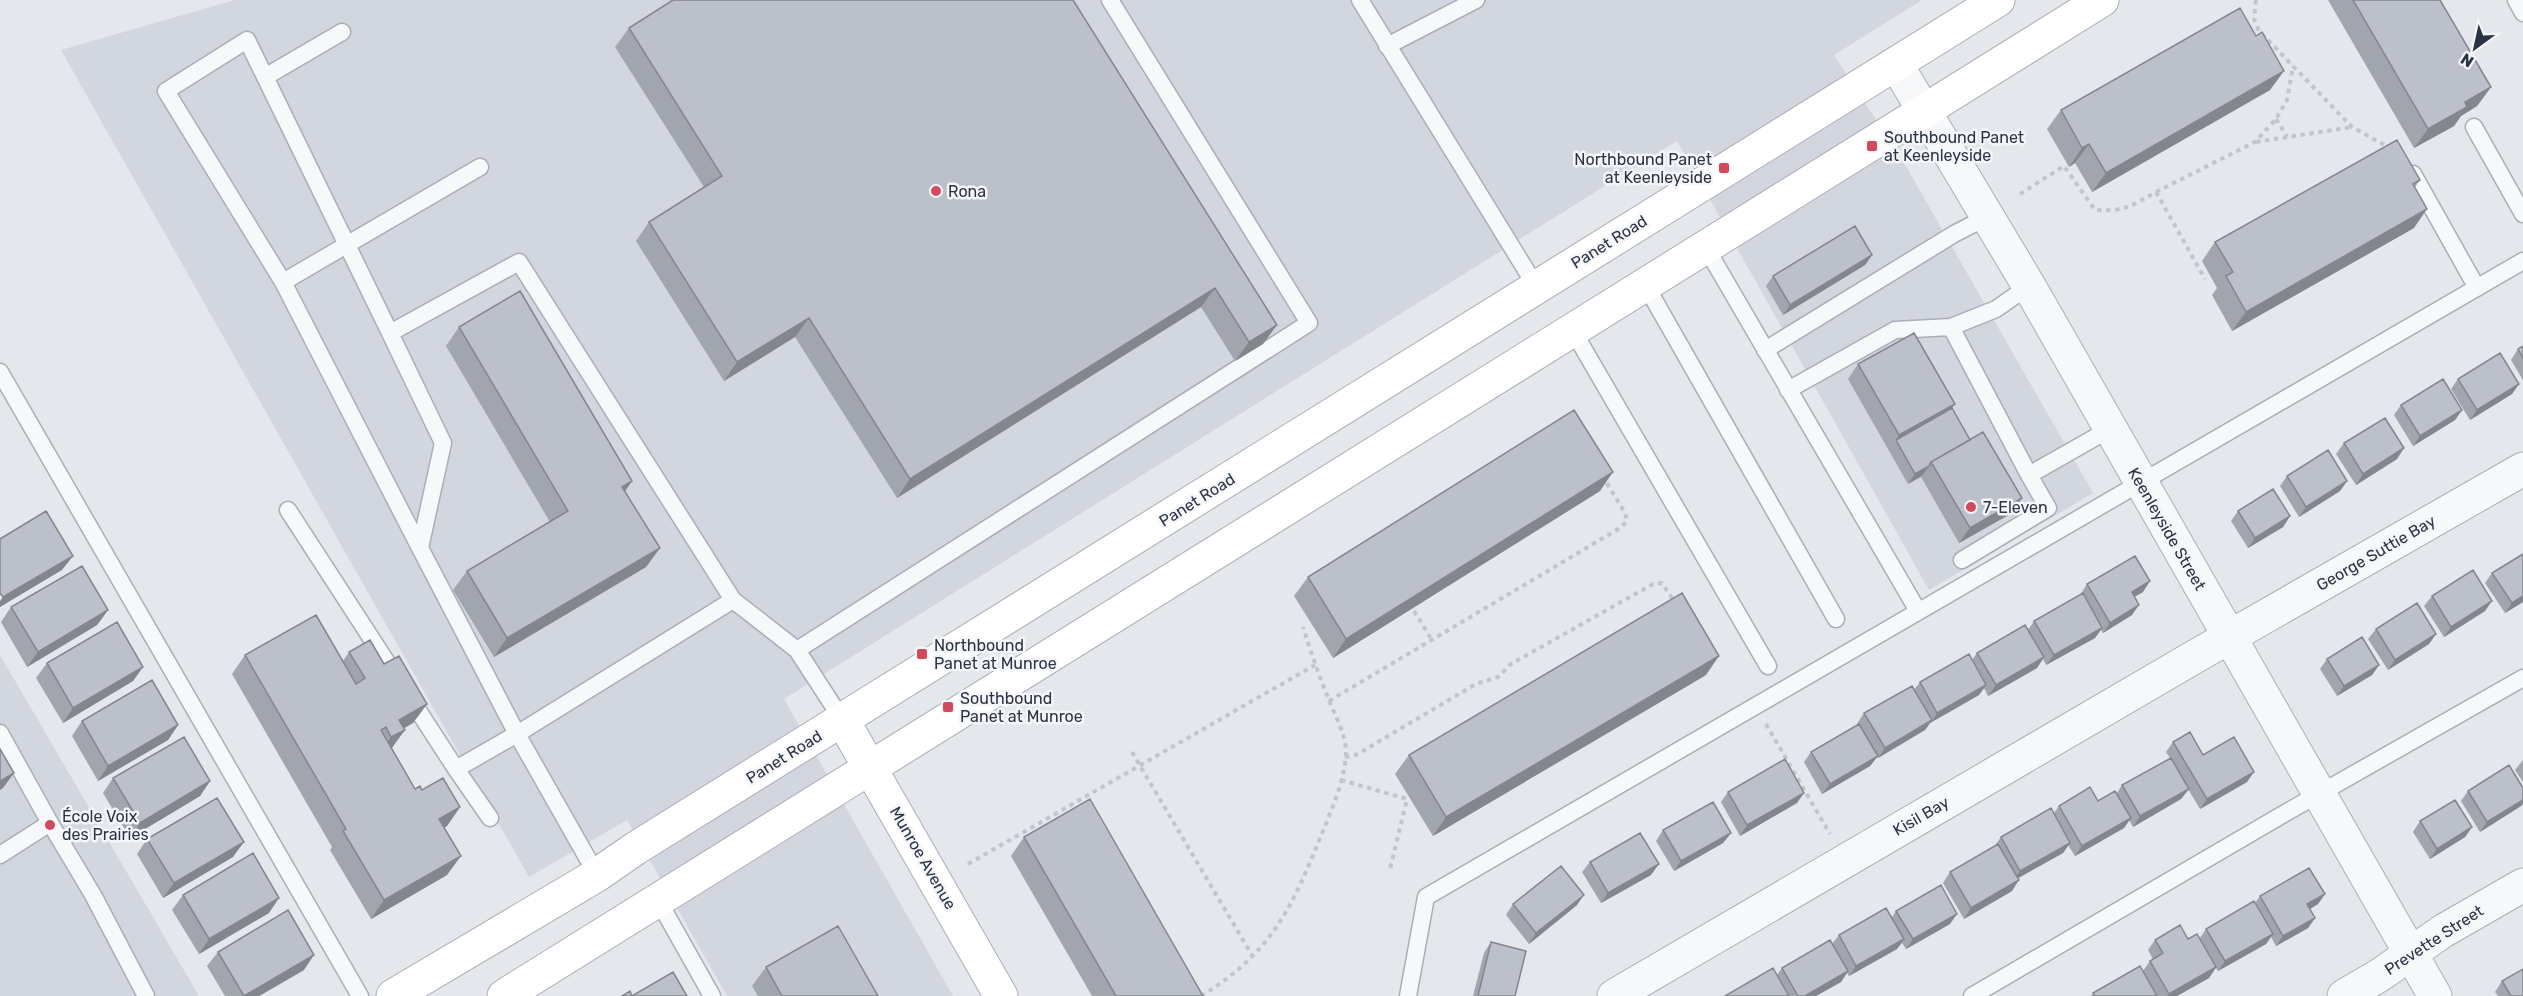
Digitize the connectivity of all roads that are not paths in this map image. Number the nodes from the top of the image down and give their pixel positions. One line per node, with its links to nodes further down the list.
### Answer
1 (1110, 0): 43 (lane)
2 (1360, 0): 9 (lane)
3 (1476, 0): 9 (lane)
4 (1998, 0): 10 (street, Panet Road)
5 (2102, 0): 12 (street)
6 (2516, 0): 7 (lane)
7 (2523, 13)
8 (342, 32): 11 (lane)
9 (1388, 46): 24 (lane)
10 (1896, 64): 12 (street, Keenleyside Street); 24 (street, Panet Road)
11 (265, 77): 18 (lane); 21 (lane)
12 (1923, 110): 17 (street, Keenleyside Street); 19 (street)
13 (2474, 127): 16 (lane)
14 (480, 167): 18 (lane)
15 (2413, 174): 25 (lane)
16 (2523, 214)
17 (1986, 217): 23 (street, Keenleyside Street); 29 (lane)
18 (347, 245): 21 (lane); 28 (lane)
19 (1705, 246): 22 (street); 29 (lane)
20 (2523, 261): 25 (lane)
21 (283, 282): 37 (lane)
22 (1645, 284): 27 (street); 41 (lane)
23 (2029, 286): 26 (lane); 32 (street, Keenleyside Street)
24 (1537, 288): 46 (street, Panet Road)
25 (2476, 288): 35 (lane)
26 (1951, 327): 31 (lane); 34 (lane)
27 (1572, 329): 44 (lane); 49 (street)
28 (390, 333): 37 (lane); 39 (lane)
29 (1765, 350): 31 (lane)
30 (0, 372): 60 (lane)
31 (1788, 390): 40 (lane)
32 (2110, 429): 34 (lane); 35 (street, Keenleyside Street)
33 (2523, 469): 42 (street, George Suttie Bay)
34 (2029, 475): 38 (lane)
35 (2141, 482): 40 (lane); 42 (street, Keenleyside Street)
36 (288, 510): 50 (lane)
37 (420, 548): 48 (lane)
38 (1962, 560)
39 (733, 600): 43 (lane); 48 (lane)
40 (1918, 611): 65 (lane)
41 (1836, 619)
42 (2229, 637): 51 (street, Keenleyside Street); 66 (street, Kisil Bay)
43 (797, 650): 46 (lane)
44 (1768, 666)
45 (2523, 678): 51 (lane)
46 (843, 721): 49 (street, Munroe Avenue); 55 (street, Panet Road)
47 (0, 733): 53 (lane)
48 (517, 734): 50 (lane); 55 (lane)
49 (870, 766): 57 (street); 64 (street, Munroe Avenue)
50 (456, 769): 52 (lane)
51 (2319, 794): 58 (street, Keenleyside Street); 67 (lane)
52 (490, 818)
53 (50, 823): 54 (lane); 59 (lane)
54 (0, 855)
55 (597, 875): 61 (street, Panet Road)
56 (2523, 885): 58 (street, Prevette Street)
57 (658, 900): 62 (street); 63 (lane)
58 (2411, 954): 68 (street, Prevette Street); 69 (street, Keenleyside Street)
59 (146, 996)
60 (360, 996)
61 (393, 996)
62 (504, 996)
63 (712, 996)
64 (1001, 996)
65 (1408, 996)
66 (1614, 996)
67 (1972, 996)
68 (2344, 996)
69 (2435, 996)

